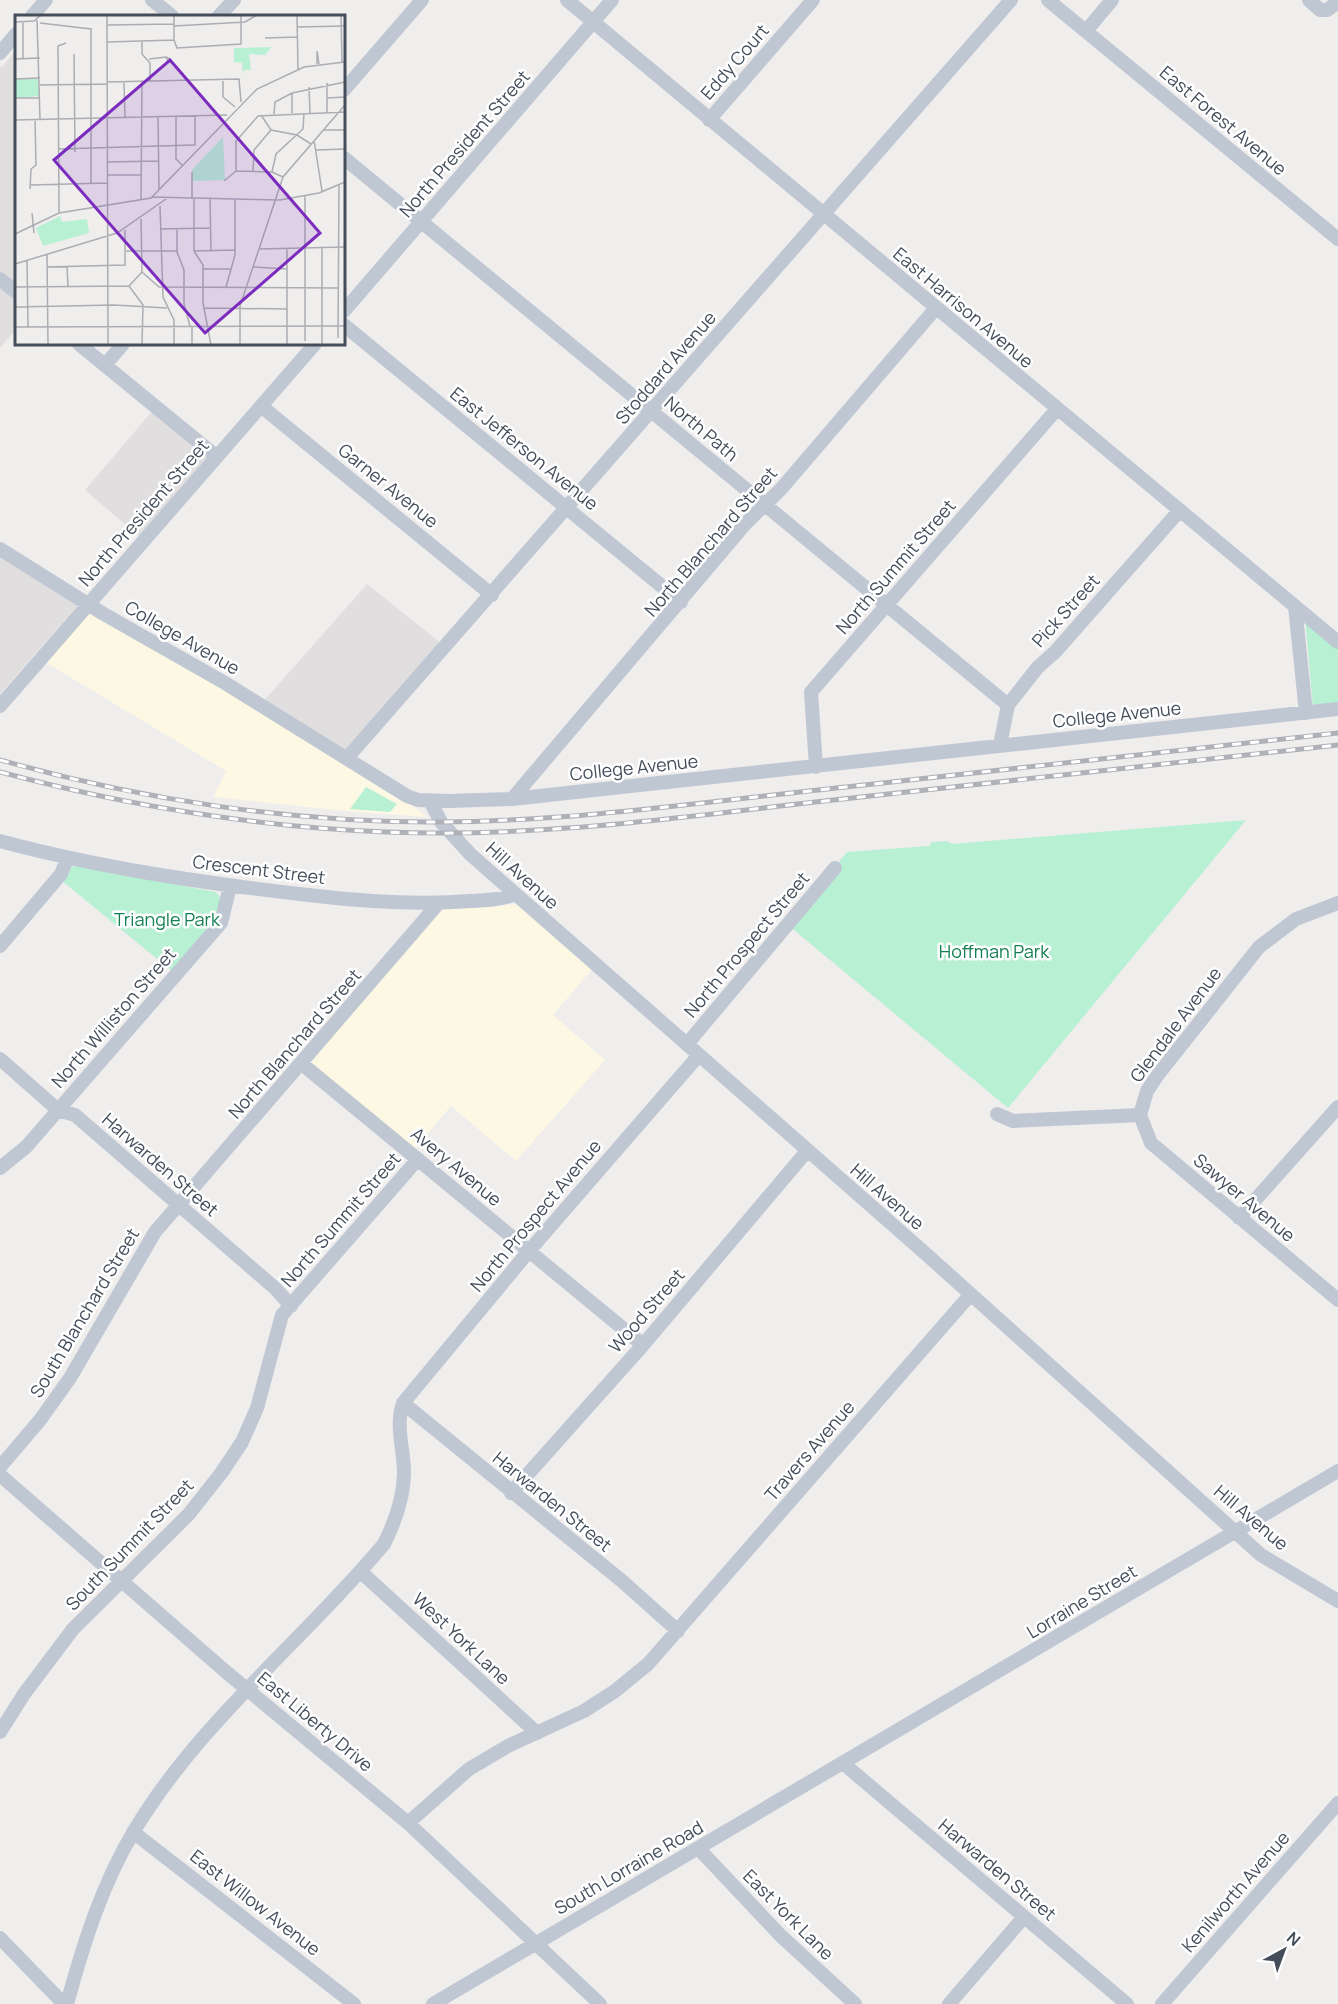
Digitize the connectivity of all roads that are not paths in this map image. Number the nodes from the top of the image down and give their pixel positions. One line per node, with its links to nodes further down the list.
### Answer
1 (46, 0): 13 (street)
2 (152, 0): 14 (street)
3 (234, 0): 15 (street)
4 (422, 0): 20 (street)
5 (567, 0): 16 (street, East Harrison Avenue)
6 (612, 0): 16 (street, North President Street)
7 (813, 0): 21 (street, Eddy Court)
8 (1011, 0): 23 (street, Stoddard Avenue)
9 (1048, 0): 17 (street)
10 (1112, 0): 17 (street)
11 (1309, 0): 12 (street)
12 (1338, 2)
13 (33, 15)
14 (171, 15)
15 (220, 15)
16 (593, 23): 21 (street, East Harrison Avenue); 24 (street, North President Street)
17 (1086, 31): 25 (street, East Forest Avenue)
18 (15, 35): 19 (street)
19 (0, 53)
20 (345, 89)
21 (709, 120): 23 (street, East Harrison Avenue)
22 (345, 159): 24 (street, North Path)
23 (824, 216): 28 (street, East Harrison Avenue); 37 (street, Stoddard Avenue)
24 (421, 222): 29 (street, North President Street); 37 (street, North Path)
25 (1338, 239)
26 (0, 279): 27 (street)
27 (15, 291)
28 (936, 308): 36 (street, East Harrison Avenue); 39 (street, North Blanchard Street)
29 (345, 310)
30 (345, 326): 40 (street, East Jefferson Avenue)
31 (80, 345): 34 (street)
32 (122, 345): 34 (street)
33 (314, 345): 35 (street, North President Street)
34 (105, 365): 38 (street)
35 (261, 406): 38 (street, North President Street); 43 (street, Garner Avenue)
36 (1057, 409): 41 (street, East Harrison Avenue); 46 (street, North Summit Street)
37 (652, 411): 39 (street, North Path); 40 (street, Stoddard Avenue)
38 (217, 457): 45 (street, North President Street)
39 (764, 505): 44 (street, North Blanchard Street); 46 (street, North Path)
40 (567, 507): 43 (street, Stoddard Avenue); 44 (street, East Jefferson Avenue)
41 (1179, 510): 47 (street, East Harrison Avenue); 49 (street, Pick Street)
42 (0, 549): 45 (street, College Avenue)
43 (492, 595): 54 (street, Stoddard Avenue)
44 (681, 602): 56 (street, North Blanchard Street)
45 (88, 604): 50 (street, North President Street); 54 (street, College Avenue)
46 (886, 605): 49 (street, North Path); 55 (street, North Summit Street)
47 (1295, 606): 48 (street, East Harrison Avenue); 52 (street)
48 (1338, 642)
49 (1008, 705): 53 (street, Pick Street)
50 (0, 706)
51 (1338, 709): 52 (street, College Avenue)
52 (1305, 712): 53 (street, College Avenue)
53 (1000, 745): 55 (street, College Avenue)
54 (347, 758): 57 (street, College Avenue)
55 (816, 767): 56 (street, College Avenue)
56 (512, 799): 57 (street, College Avenue)
57 (430, 801): 62 (street, Hill Avenue)
58 (0, 841): 59 (street, Crescent Street)
59 (67, 859): 61 (street, Crescent Street); 65 (street)
60 (835, 868): 66 (street, North Prospect Street)
61 (230, 886): 64 (street, Crescent Street); 71 (street, North Williston Street)
62 (515, 894): 64 (street, Crescent Street); 66 (street, Hill Avenue)
63 (1338, 903): 73 (street, Glendale Avenue)
64 (437, 905): 69 (street, North Blanchard Street)
65 (0, 946)
66 (687, 1044): 67 (street, Hill Avenue)
67 (699, 1055): 74 (street, Hill Avenue); 79 (street, North Prospect Avenue)
68 (0, 1059): 71 (street, Harwarden Street)
69 (302, 1064): 75 (street, Avery Avenue); 77 (street, North Blanchard Street)
70 (1338, 1107): 78 (street)
71 (58, 1110): 76 (street, North Williston Street); 77 (street, Harwarden Street)
72 (997, 1114): 73 (street)
73 (1140, 1115): 78 (street, Sawyer Avenue)
74 (807, 1151): 80 (street, Hill Avenue); 83 (street, Wood Street)
75 (418, 1159): 79 (street, Avery Avenue); 82 (street, North Summit Street)
76 (0, 1168)
77 (178, 1206): 82 (street, Harwarden Street); 85 (street, South Blanchard Street)
78 (1239, 1218): 81 (street, Sawyer Avenue)
79 (529, 1251): 83 (street, Avery Avenue); 84 (street, North Prospect Avenue)
80 (970, 1295): 89 (street, Hill Avenue); 93 (street, Travers Avenue)
81 (1338, 1300)
82 (291, 1306): 91 (street, South Summit Street)
83 (643, 1345): 88 (street, Wood Street)
84 (403, 1403): 88 (street, Harwarden Street); 90 (street)
85 (0, 1467)
86 (1338, 1471): 89 (street, Lorraine Street)
87 (0, 1475): 91 (street, East Liberty Drive)
88 (511, 1493): 93 (street, Harwarden Street)
89 (1236, 1532): 92 (street, Hill Avenue); 97 (street, Lorraine Street)
90 (361, 1572): 94 (street); 96 (street, West York Lane)
91 (122, 1581): 94 (street, East Liberty Drive); 95 (street, South Summit Street)
92 (1338, 1601)
93 (678, 1630): 96 (street, Travers Avenue)
94 (247, 1689): 99 (street, East Liberty Drive); 100 (street)
95 (0, 1732)
96 (537, 1733): 99 (street, Travers Avenue)
97 (844, 1764): 101 (street, South Lorraine Road); 102 (street, Harwarden Street)
98 (1338, 1803): 112 (street, Kenilworth Avenue)
99 (408, 1823): 104 (street, East Liberty Drive)
100 (133, 1832): 105 (street); 106 (street, East Willow Avenue)
101 (698, 1848): 104 (street, South Lorraine Road); 109 (street, East York Lane)
102 (1024, 1917): 110 (street); 111 (street, Harwarden Street)
103 (0, 1938): 105 (street)
104 (537, 1942): 107 (street, South Lorraine Road); 108 (street, East Liberty Drive)
105 (65, 2004)
106 (354, 2004)
107 (433, 2004)
108 (600, 2004)
109 (855, 2004)
110 (949, 2004)
111 (1127, 2004)
112 (1162, 2004)

